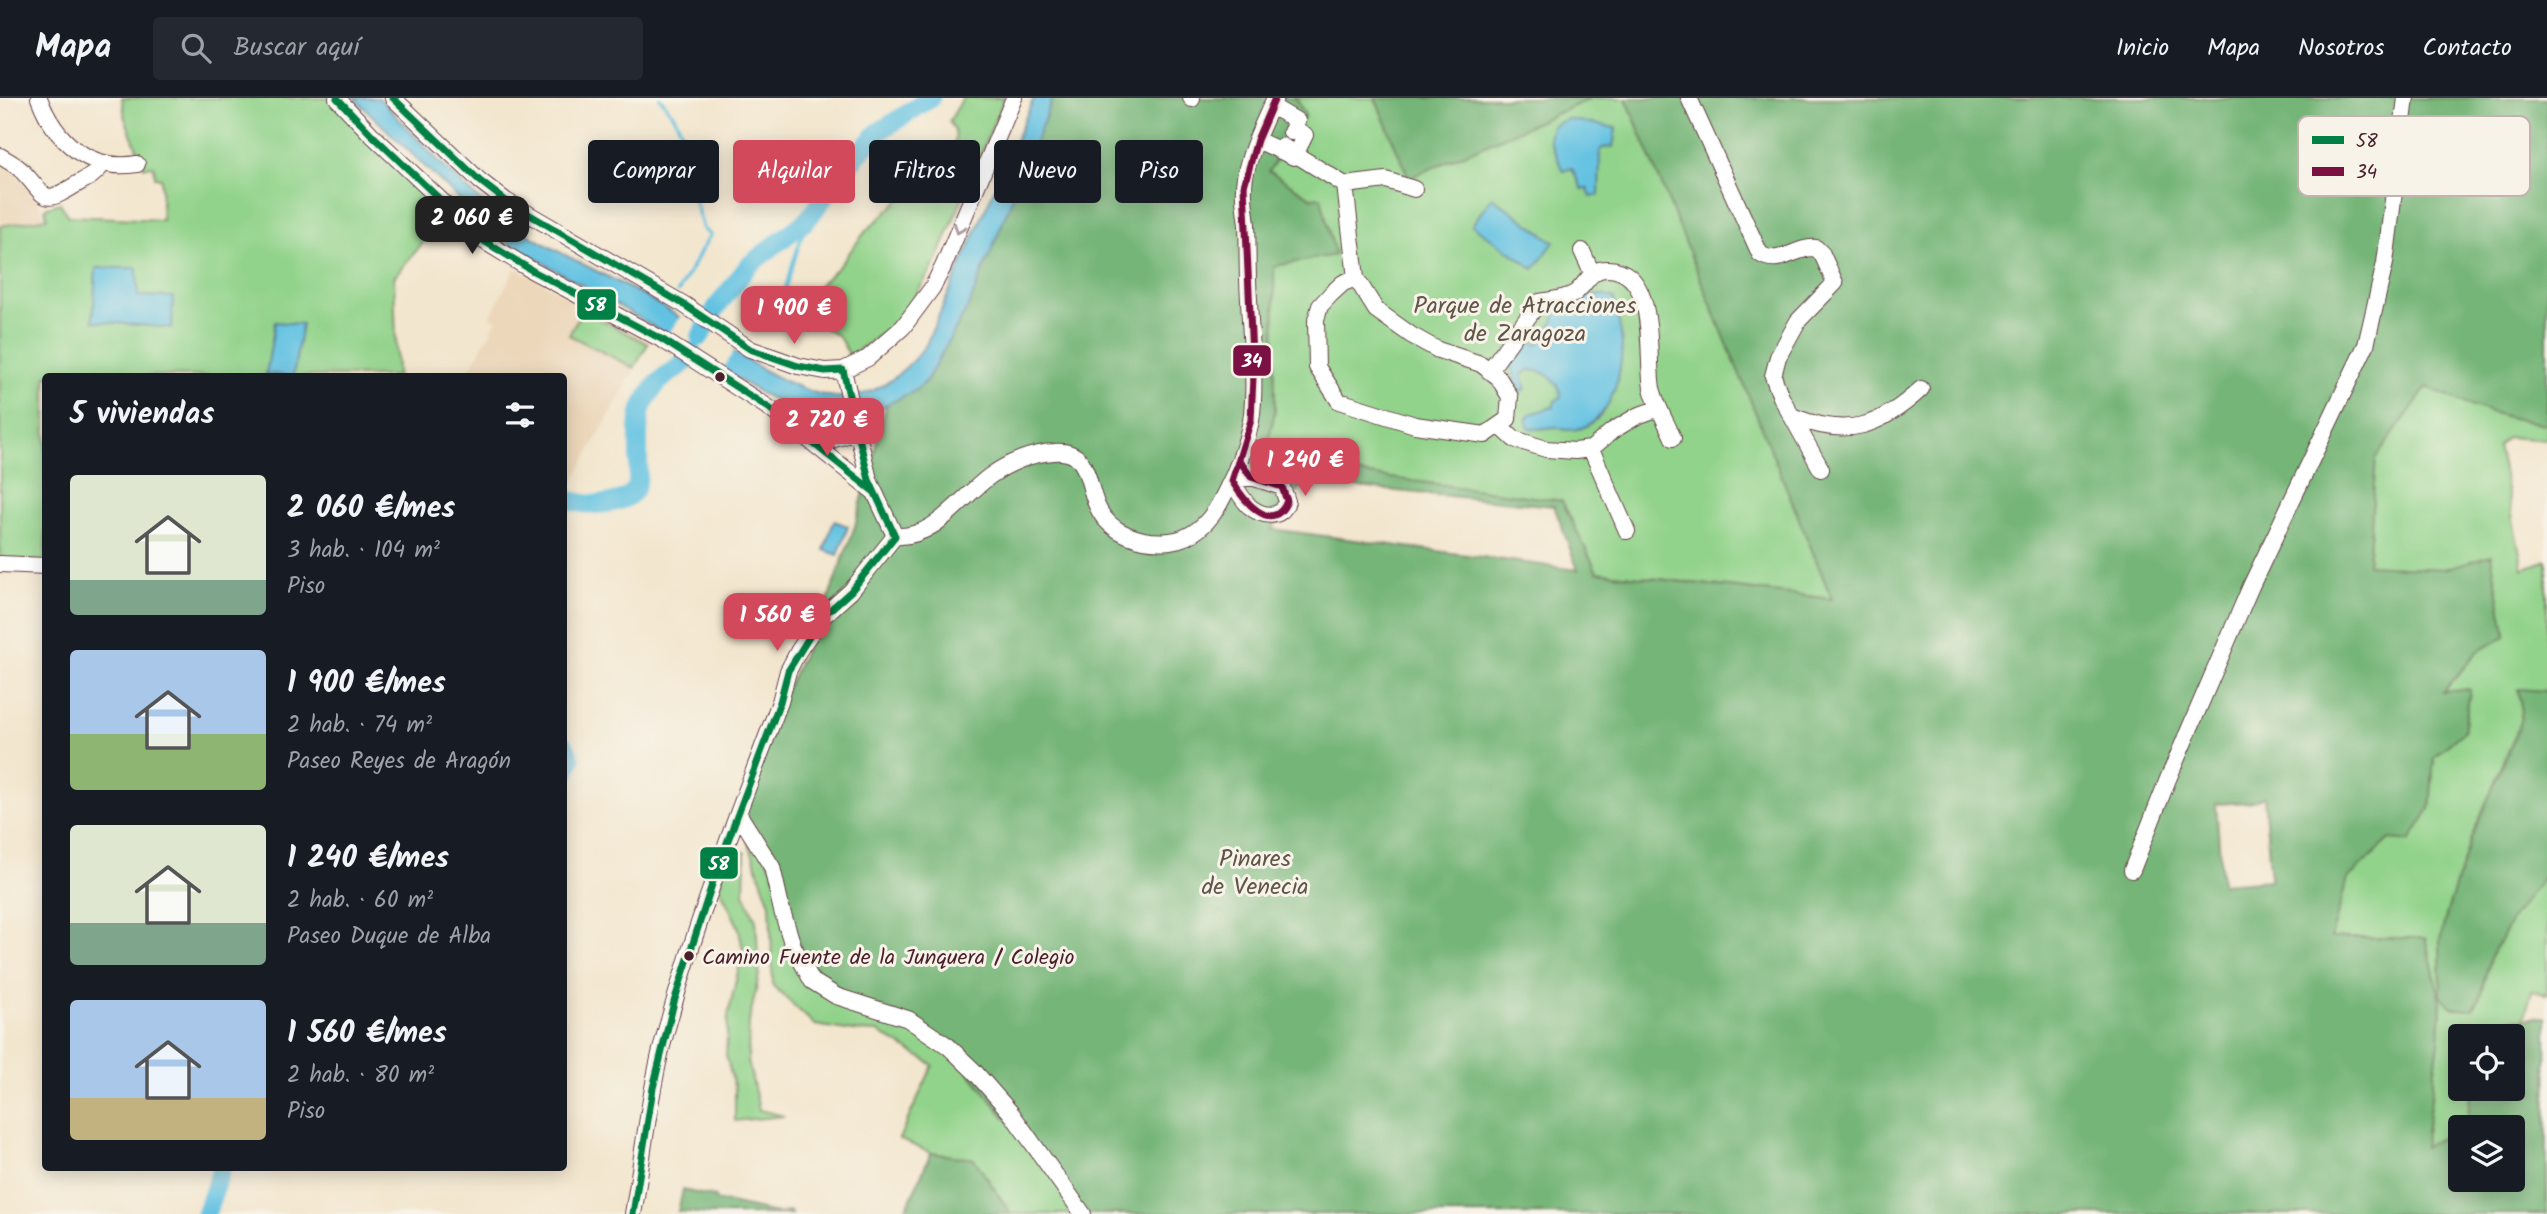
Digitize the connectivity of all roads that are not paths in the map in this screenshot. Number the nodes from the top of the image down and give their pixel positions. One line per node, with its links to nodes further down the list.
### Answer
1 (39, 98): 12 (street)
2 (337, 98): 26 (street)
3 (393, 98): 19 (street)
4 (1014, 98): 19 (street, one-way to 19)
5 (1689, 98): 23 (street)
6 (2406, 98): 7 (street)
7 (2404, 116)
8 (1263, 120): 9 (street); 9 (street); 29 (street)
9 (1294, 141): 13 (street)
10 (0, 156): 12 (street)
11 (137, 164): 12 (street)
12 (99, 169)
13 (1345, 185): 14 (street); 18 (street)
14 (1413, 189)
15 (2393, 196): 39 (street)
16 (1582, 251): 17 (street)
17 (1592, 273): 20 (street); 22 (street)
18 (1356, 278): 20 (street); 25 (street)
19 (843, 370): 24 (street)
20 (1489, 371): 25 (street)
21 (1921, 388): 23 (street)
22 (1659, 408): 27 (street); 28 (street)
23 (1794, 417): 30 (street)
24 (856, 426): 26 (street); 33 (street)
25 (1500, 426): 28 (street)
26 (798, 429): 33 (street)
27 (1673, 438)
28 (1591, 449): 34 (street)
29 (1239, 460): 31 (street); 32 (street)
30 (1821, 469)
31 (1251, 477): 32 (street); 32 (street)
32 (1231, 481): 35 (street)
33 (873, 491): 35 (street)
34 (1627, 531)
35 (895, 536): 38 (street)
36 (0, 564): 37 (street)
37 (42, 566)
38 (738, 813): 40 (street); 41 (street)
39 (2132, 870)
40 (633, 1214)
41 (1083, 1214)

